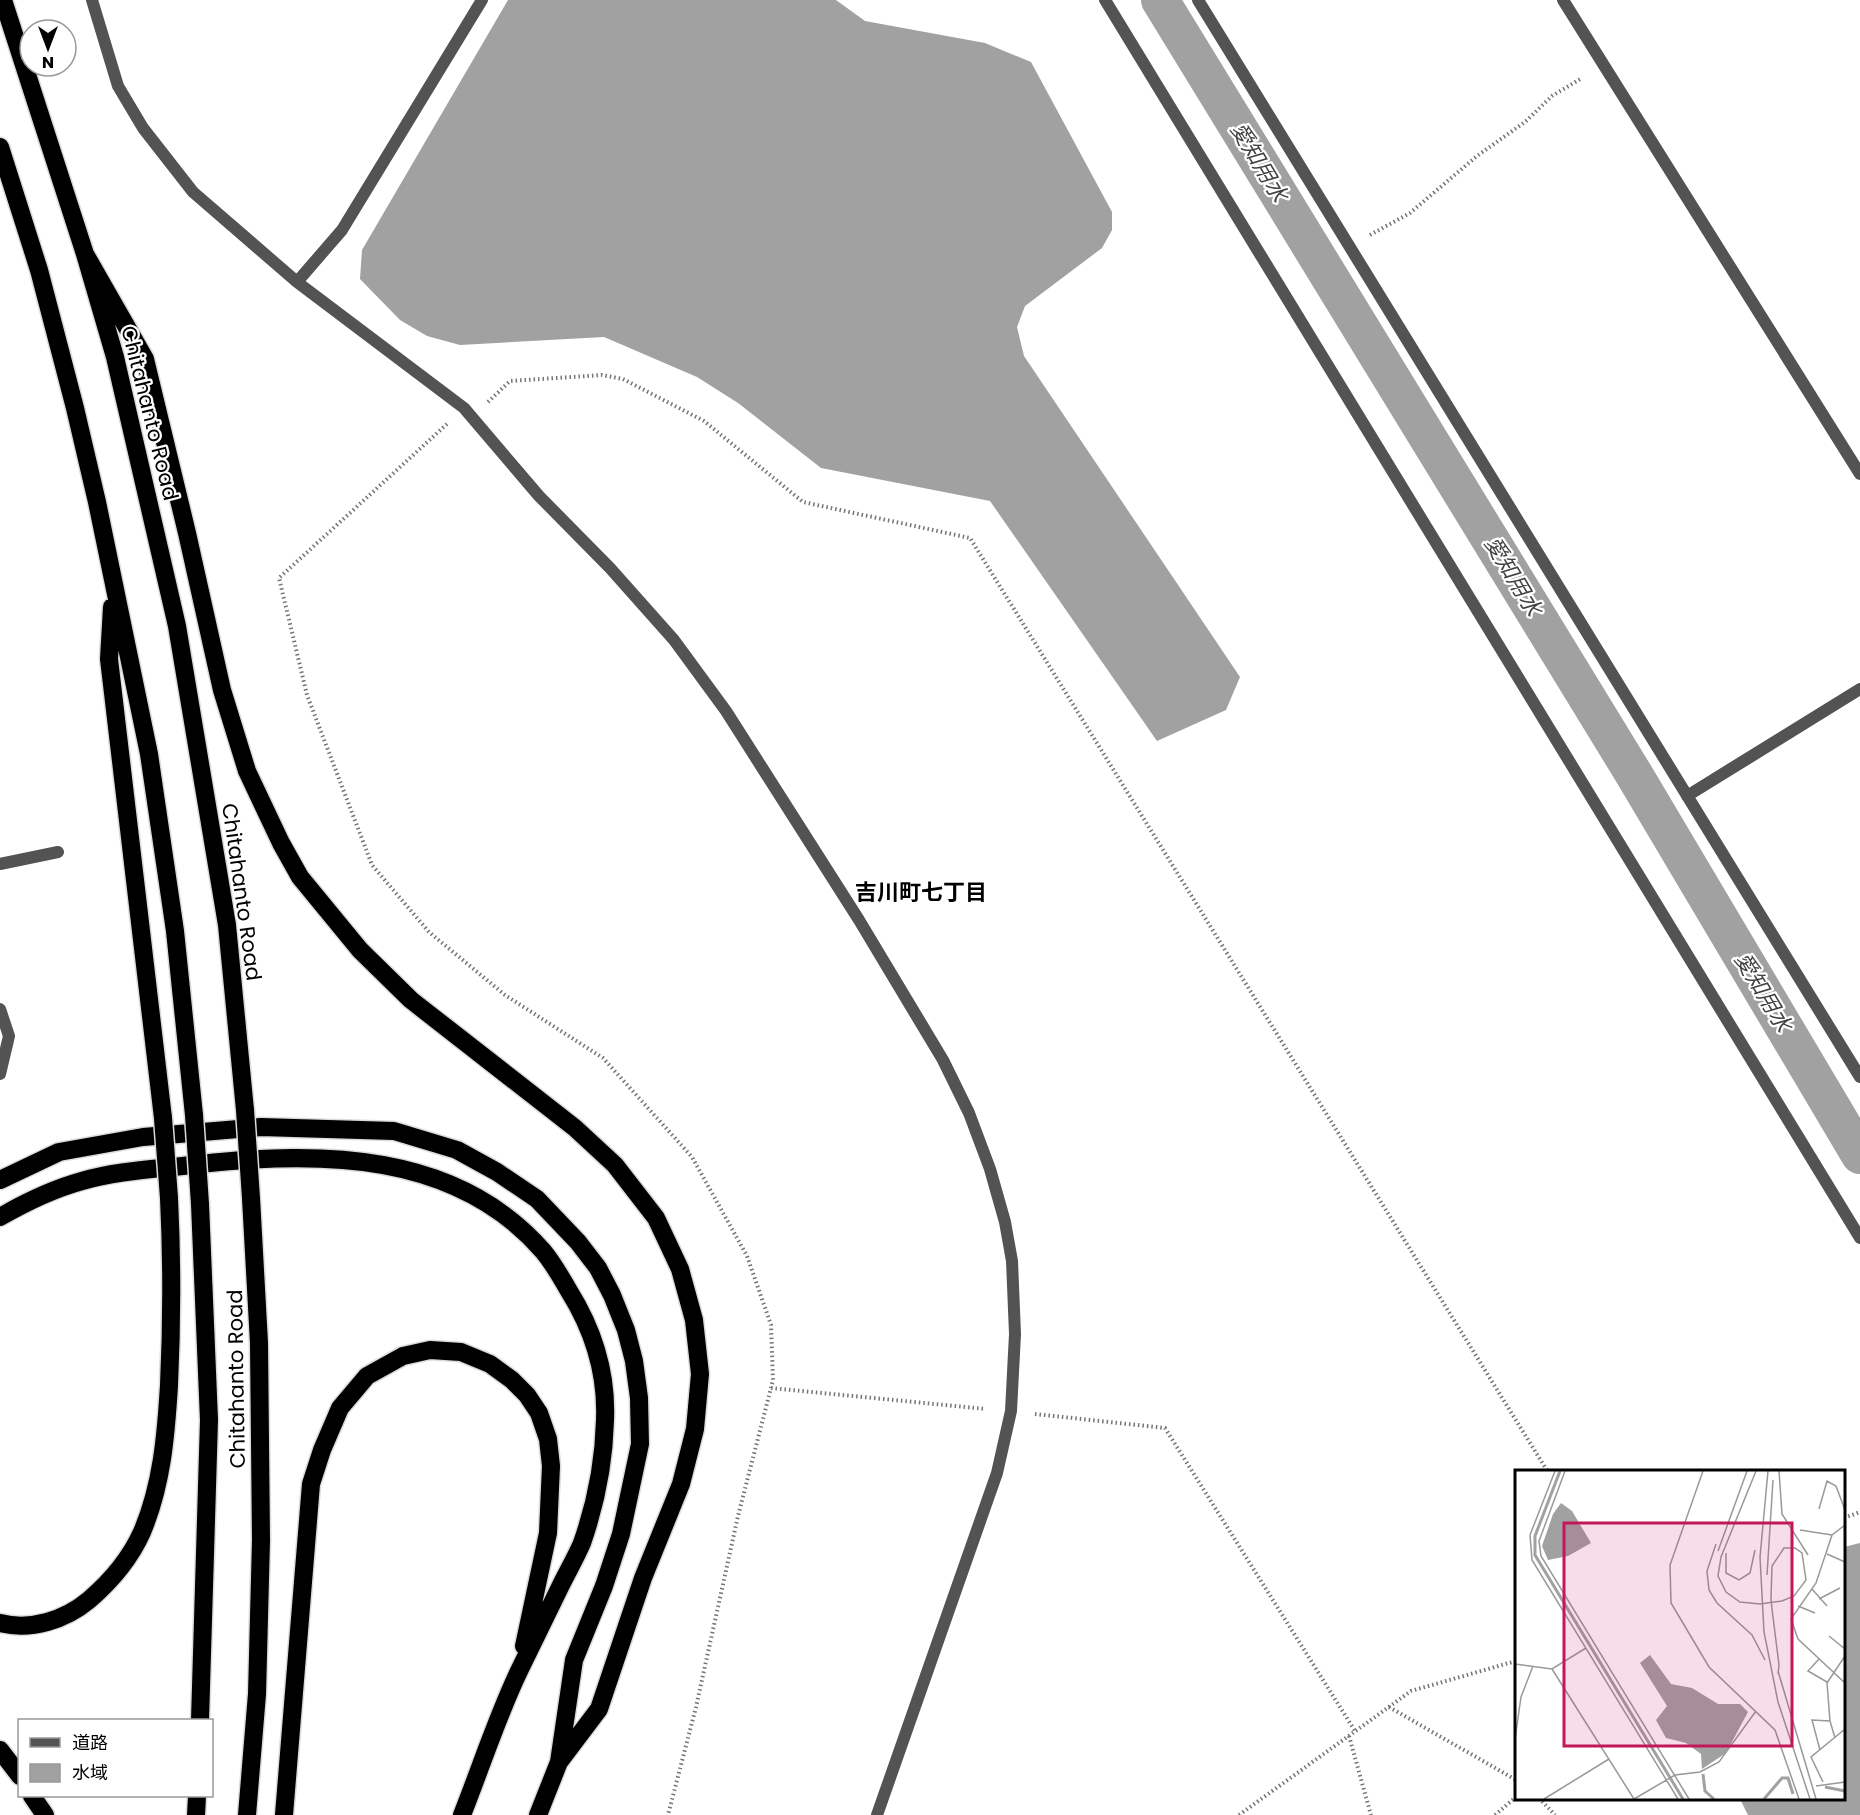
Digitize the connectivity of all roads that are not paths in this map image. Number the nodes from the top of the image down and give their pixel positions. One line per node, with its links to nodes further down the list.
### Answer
1 (3, 0): 8 (highway, Chitahanto Road)
2 (92, 0): 9 (street)
3 (482, 0): 9 (street)
4 (1105, 0): 21 (street)
5 (1198, 0): 13 (street)
6 (1563, 0): 10 (street)
7 (0, 147): 11 (highway, Chitahanto Road)
8 (85, 254): 26 (highway); 32 (highway, Chitahanto Road, bridge)
9 (297, 282): 36 (street)
10 (1860, 474)
11 (113, 584): 22 (highway, bridge); 24 (highway, Chitahanto Road, bridge)
12 (1860, 689): 13 (street)
13 (1687, 796): 18 (street)
14 (58, 852): 15 (street)
15 (0, 864)
16 (0, 1009): 17 (street)
17 (0, 1074)
18 (1860, 1077)
19 (0, 1180): 26 (highway)
20 (0, 1217): 23 (highway)
21 (1860, 1238)
22 (0, 1623)
23 (518, 1675): 33 (highway); 34 (highway)
24 (200, 1719)
25 (0, 1750): 27 (highway)
26 (559, 1762): 35 (highway)
27 (18, 1773)
28 (33, 1797): 30 (highway)
29 (197, 1797): 31 (highway)
30 (45, 1815)
31 (196, 1815)
32 (247, 1815)
33 (284, 1815)
34 (462, 1815)
35 (538, 1815)
36 (877, 1815)

